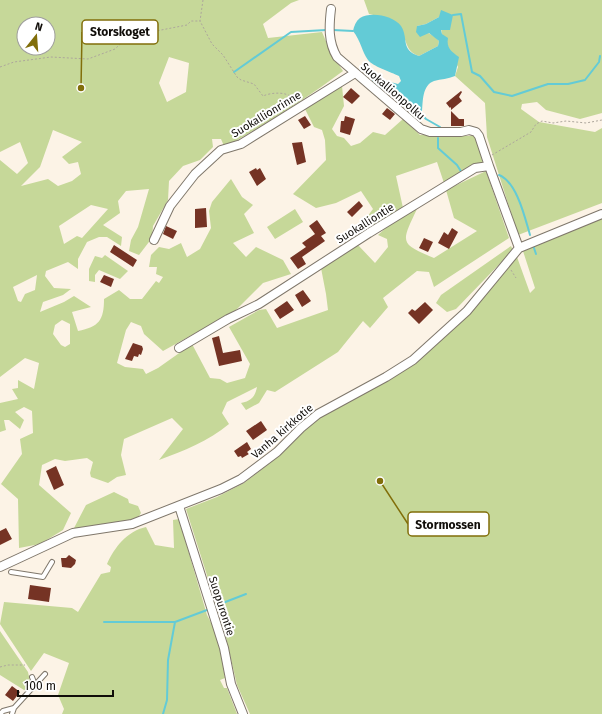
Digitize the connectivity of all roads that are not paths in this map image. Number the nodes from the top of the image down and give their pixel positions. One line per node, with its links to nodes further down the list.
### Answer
1 (331, 9): 2 (street, Suokallionpolku)
2 (355, 73): 3 (street, Suokallionpolku); 5 (street, Suokallionrinne)
3 (489, 166): 6 (street); 7 (street, Suokalliontie)
4 (602, 214): 6 (street, Vanha kirkkotie)
5 (154, 240)
6 (519, 248): 8 (street, Vanha kirkkotie)
7 (179, 348)
8 (179, 506): 10 (street, Vanha kirkkotie); 18 (street, Suopurontie)
9 (52, 562): 11 (lane)
10 (0, 567)
11 (11, 572)
12 (45, 674): 14 (lane)
13 (32, 677): 14 (lane)
14 (35, 685): 15 (lane)
15 (14, 708): 16 (lane); 17 (lane)
16 (0, 714)
17 (12, 714)
18 (244, 714)

